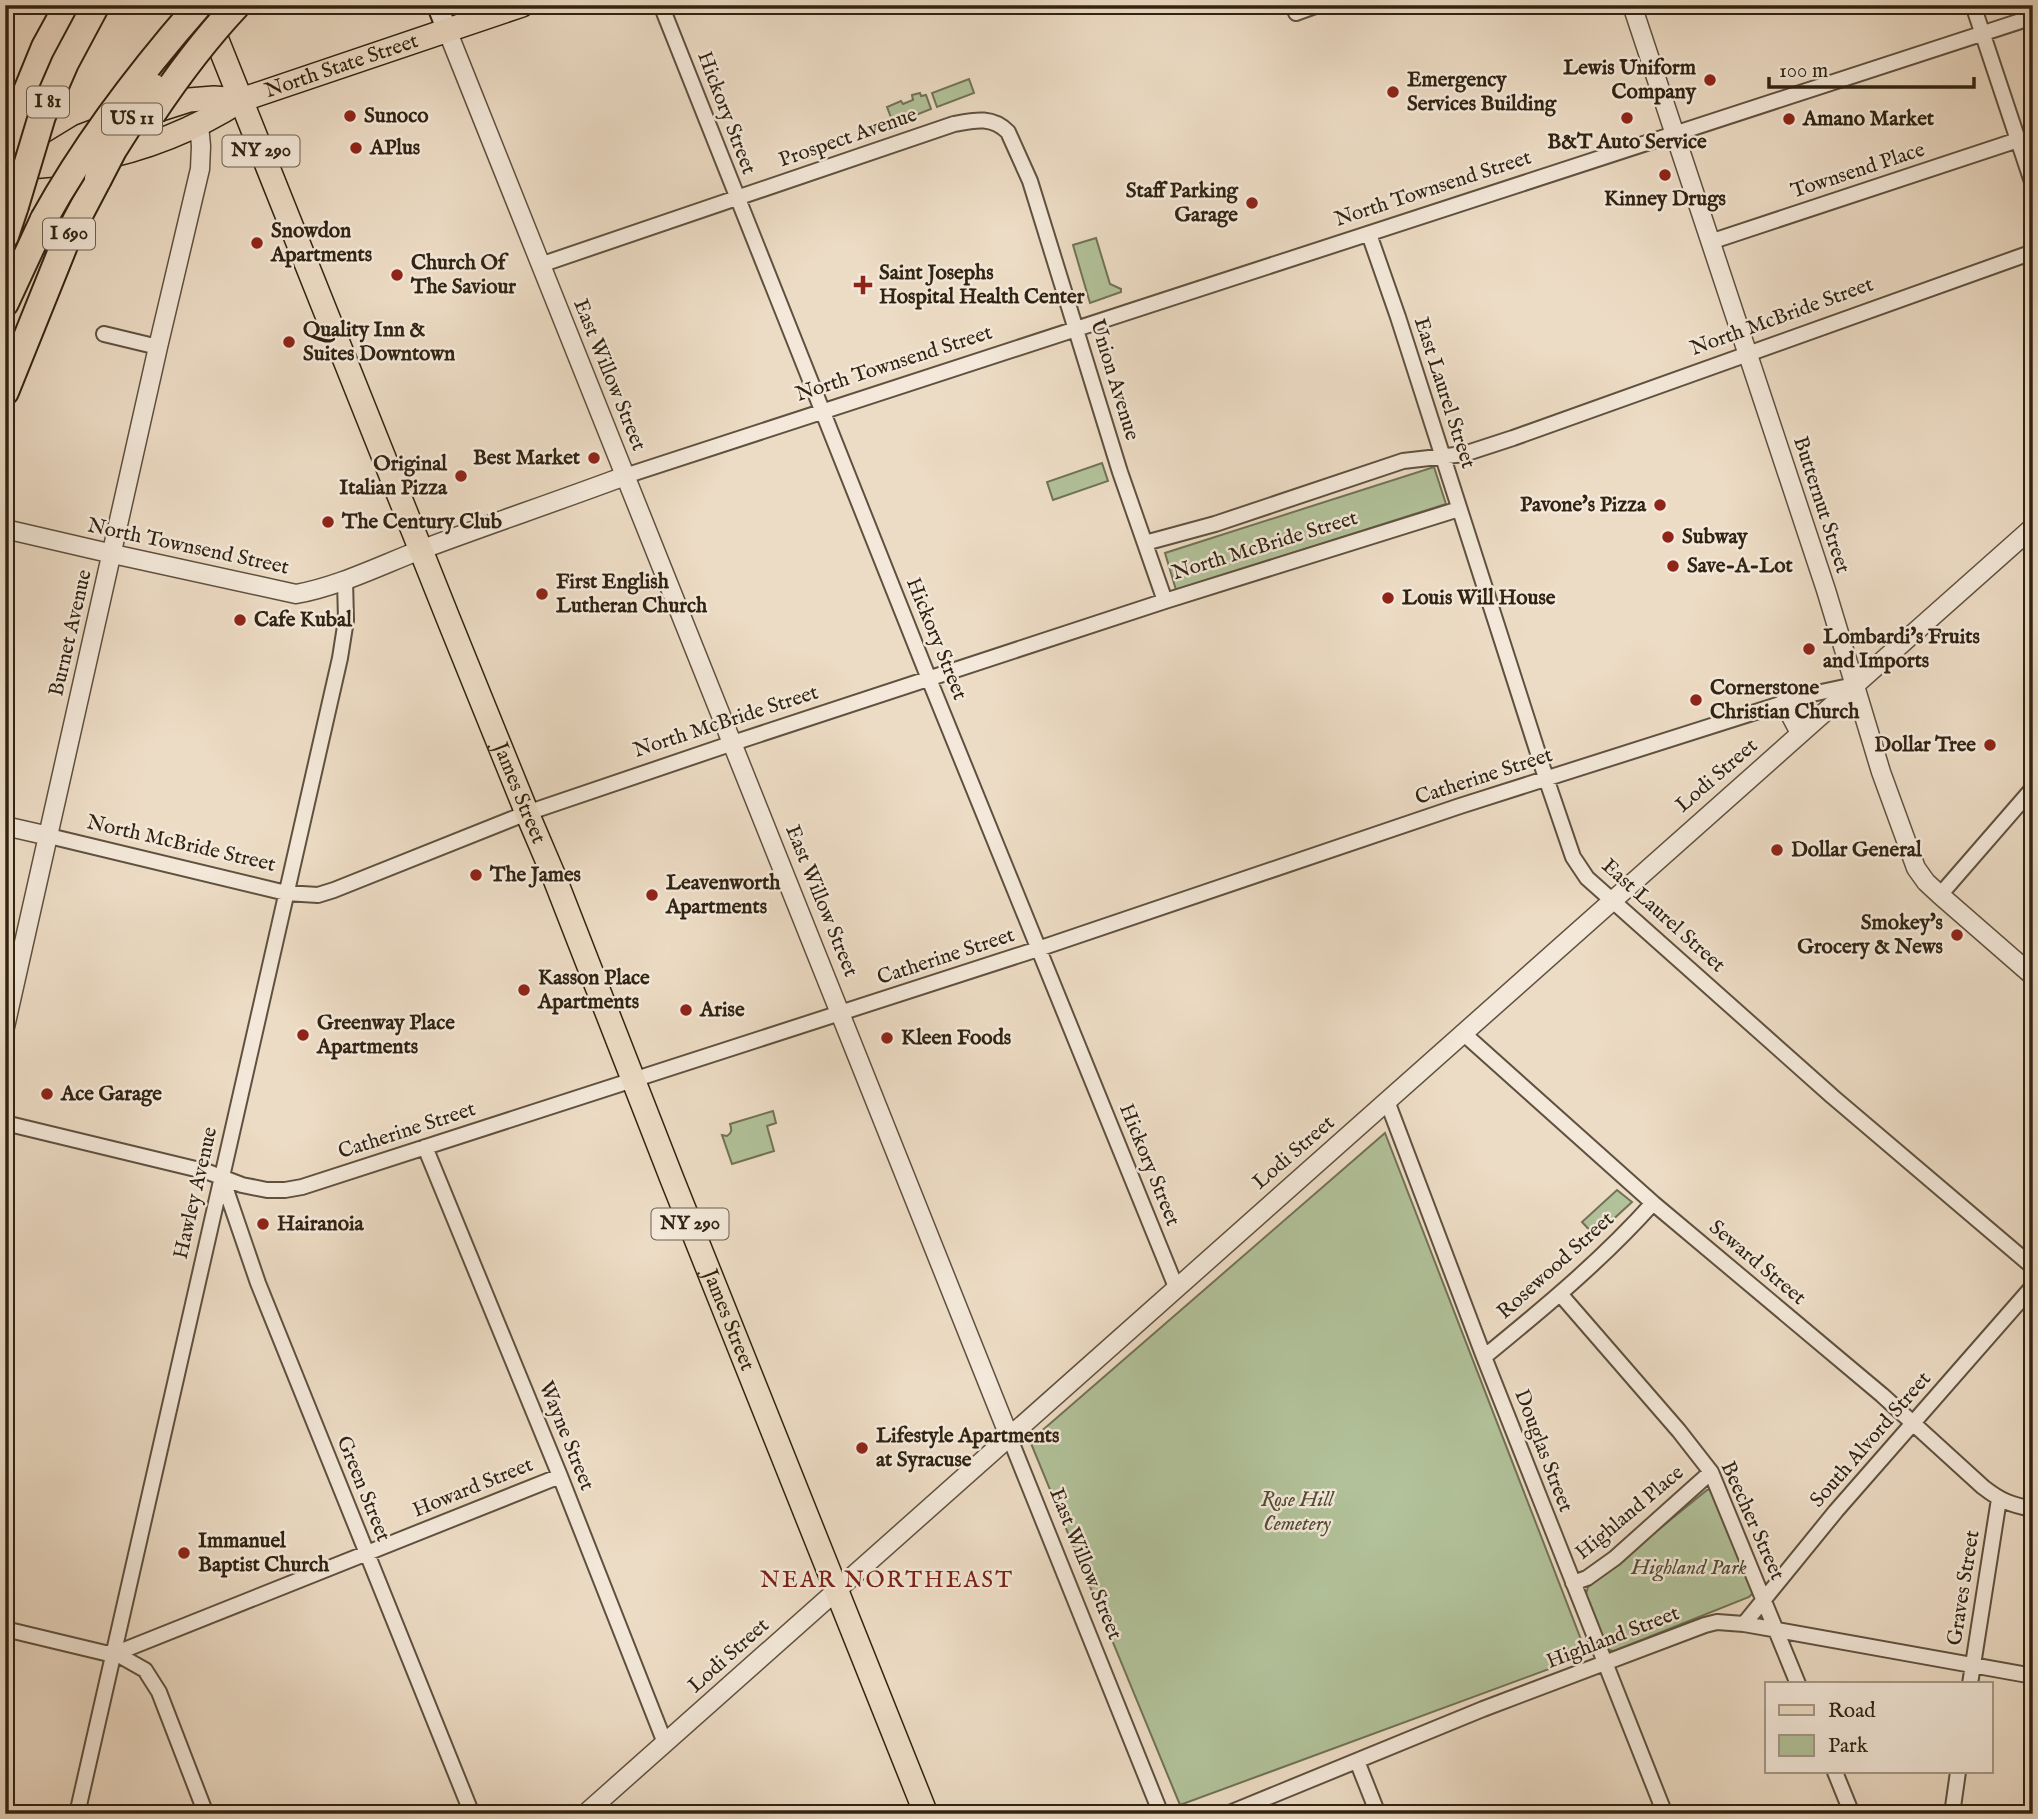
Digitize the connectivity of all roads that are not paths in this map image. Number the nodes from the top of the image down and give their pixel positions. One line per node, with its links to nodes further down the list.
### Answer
1 (68, 5): 21 (highway, I 81)
2 (96, 5): 28 (highway, I 81, bridge)
3 (201, 5): 16 (main road, James Street); 32 (highway, bridge)
4 (215, 5): 23 (highway, I 690, bridge)
5 (237, 5): 23 (highway, bridge)
6 (437, 5): 14 (main road, East Willow Street)
7 (522, 5): 14 (main road, North State Street / US 11)
8 (661, 5): 26 (street, Hickory Street)
9 (1318, 5): 12 (street)
10 (1632, 5): 19 (street, Butternut Street)
11 (1973, 5): 15 (street)
12 (1295, 9)
13 (2033, 17): 15 (street, North Townsend Street)
14 (447, 30): 16 (main road, North State Street / US 11); 31 (street, East Willow Street)
15 (1982, 33): 19 (street, North Townsend Street); 20 (street)
16 (241, 100): 17 (main road, North State Street / US 11); 22 (main road, North State Street / US 11); 45 (main road, James Street / NY 290)
17 (199, 125): 22 (main road, North State Street / US 11); 35 (street, Burnet Avenue)
18 (1009, 132): 26 (street, Prospect Avenue); 33 (street, Union Avenue)
19 (1674, 133): 27 (street, North Townsend Street); 29 (street, Butternut Street)
20 (2018, 140): 25 (street); 29 (street, Townsend Place)
21 (5, 145)
22 (31, 167): 24 (main road, North State Street / US 11)
23 (107, 175): 37 (highway, I 690)
24 (5, 177)
25 (2033, 185)
26 (736, 197): 31 (street, Prospect Avenue); 38 (street, Hickory Street)
27 (1369, 234): 33 (street, North Townsend Street); 39 (street, East Laurel Street)
28 (5, 236)
29 (1710, 242): 36 (street, Butternut Street)
30 (2033, 252): 36 (street, North McBride Street)
31 (540, 265): 40 (street, East Willow Street)
32 (5, 303)
33 (1077, 328): 38 (street, North Townsend Street); 44 (street, Union Avenue)
34 (104, 334): 35 (street)
35 (158, 347): 46 (street, Burnet Avenue)
36 (1747, 354): 39 (street, North McBride Street); 50 (street, Butternut Street)
37 (5, 392)
38 (823, 411): 40 (street, North Townsend Street); 49 (street, Hickory Street)
39 (1442, 457): 41 (street, East Laurel Street); 44 (street, North McBride Street)
40 (625, 476): 45 (street, North Townsend Street); 53 (street, East Willow Street)
41 (1459, 509): 48 (street, North McBride Street); 54 (street, East Laurel Street)
42 (2033, 527): 50 (street, Lodi Street)
43 (5, 529): 46 (street, North Townsend Street)
44 (1145, 543): 48 (street, Union Avenue)
45 (421, 550): 47 (street, North Townsend Street); 56 (main road, James Street / NY 290)
46 (113, 554): 47 (street, North Townsend Street); 58 (street, Burnet Avenue)
47 (345, 580): 59 (street, Hawley Avenue)
48 (1165, 601): 49 (street, North McBride Street)
49 (929, 679): 53 (street, North McBride Street); 62 (street, Hickory Street)
50 (1854, 685): 51 (street, Catherine Street); 52 (street, Lodi Street); 60 (street, Butternut Street)
51 (1784, 703): 52 (street); 54 (street, Catherine Street)
52 (1800, 733): 61 (street, Lodi Street)
53 (733, 743): 56 (street, North McBride Street); 64 (street, East Willow Street)
54 (1545, 778): 61 (street, East Laurel Street); 62 (street, Catherine Street)
55 (2033, 788): 60 (street)
56 (527, 813): 59 (street, North McBride Street); 67 (main road, James Street / NY 290)
57 (5, 826): 58 (street, North McBride Street)
58 (49, 836): 59 (street, North McBride Street); 65 (street, Burnet Avenue)
59 (286, 893): 71 (street, Hawley Avenue)
60 (1940, 895): 63 (street, Butternut Street)
61 (1612, 900): 66 (street, Lodi Street); 73 (street, East Laurel Street)
62 (1038, 949): 64 (street, Catherine Street); 75 (street, Hickory Street)
63 (2033, 976)
64 (841, 1013): 67 (street, Catherine Street); 79 (street, East Willow Street)
65 (5, 1027)
66 (1463, 1033): 68 (street, Lodi Street); 72 (street, Seward Street)
67 (634, 1080): 70 (street, Catherine Street); 86 (main road, James Street / NY 290)
68 (1387, 1101): 75 (street, Lodi Street); 77 (street, Douglas Street)
69 (5, 1123): 71 (street, Catherine Street)
70 (425, 1147): 71 (street, Catherine Street); 81 (street, Wayne Street)
71 (222, 1177): 84 (street, Green Street); 91 (street, Hawley Avenue)
72 (1653, 1203): 76 (street, Rosewood Street); 78 (street, Seward Street)
73 (2033, 1268)
74 (2033, 1286): 78 (street, South Alvord Street)
75 (1176, 1287): 79 (street, Lodi Street)
76 (1561, 1295): 77 (street, Rosewood Street); 80 (street, Beecher Street)
77 (1484, 1357): 85 (street, Douglas Street)
78 (1913, 1423): 82 (street, Seward Street); 87 (street, South Alvord Street)
79 (1009, 1436): 86 (street, Lodi Street); 106 (street, East Willow Street)
80 (1711, 1472): 85 (street, Highland Place); 87 (street, Beecher Street)
81 (560, 1476): 84 (street, Howard Street); 97 (street, Wayne Street)
82 (1999, 1499): 83 (street, Seward Street); 93 (street, Graves Street)
83 (2033, 1509)
84 (366, 1554): 91 (street, Howard Street); 103 (street, Green Street)
85 (1573, 1583): 92 (street, Douglas Street)
86 (837, 1590): 97 (street, Lodi Street); 105 (main road, James Street / NY 290)
87 (1763, 1600): 88 (street, South Alvord Street); 90 (street, Beecher Street)
88 (1744, 1624): 90 (street, Highland Street); 92 (street, Highland Street)
89 (5, 1629): 91 (street)
90 (1776, 1630): 93 (street, Highland Street); 95 (street, Beecher Street)
91 (115, 1653): 101 (street, Hawley Avenue); 102 (street)
92 (1605, 1663): 98 (street, Highland Street); 109 (street, Douglas Street)
93 (1973, 1666): 94 (street, Highland Street); 96 (street, Graves Street)
94 (2033, 1676)
95 (1797, 1682)
96 (1970, 1682)
97 (665, 1743): 104 (street, Lodi Street)
98 (1357, 1761): 107 (street, Highland Street); 108 (street)
99 (1835, 1773): 110 (street)
100 (1958, 1773): 111 (street)
101 (77, 1814)
102 (206, 1814)
103 (472, 1814)
104 (585, 1814)
105 (926, 1814)
106 (1161, 1814)
107 (1227, 1814)
108 (1378, 1814)
109 (1665, 1814)
110 (1852, 1814)
111 (1952, 1814)

